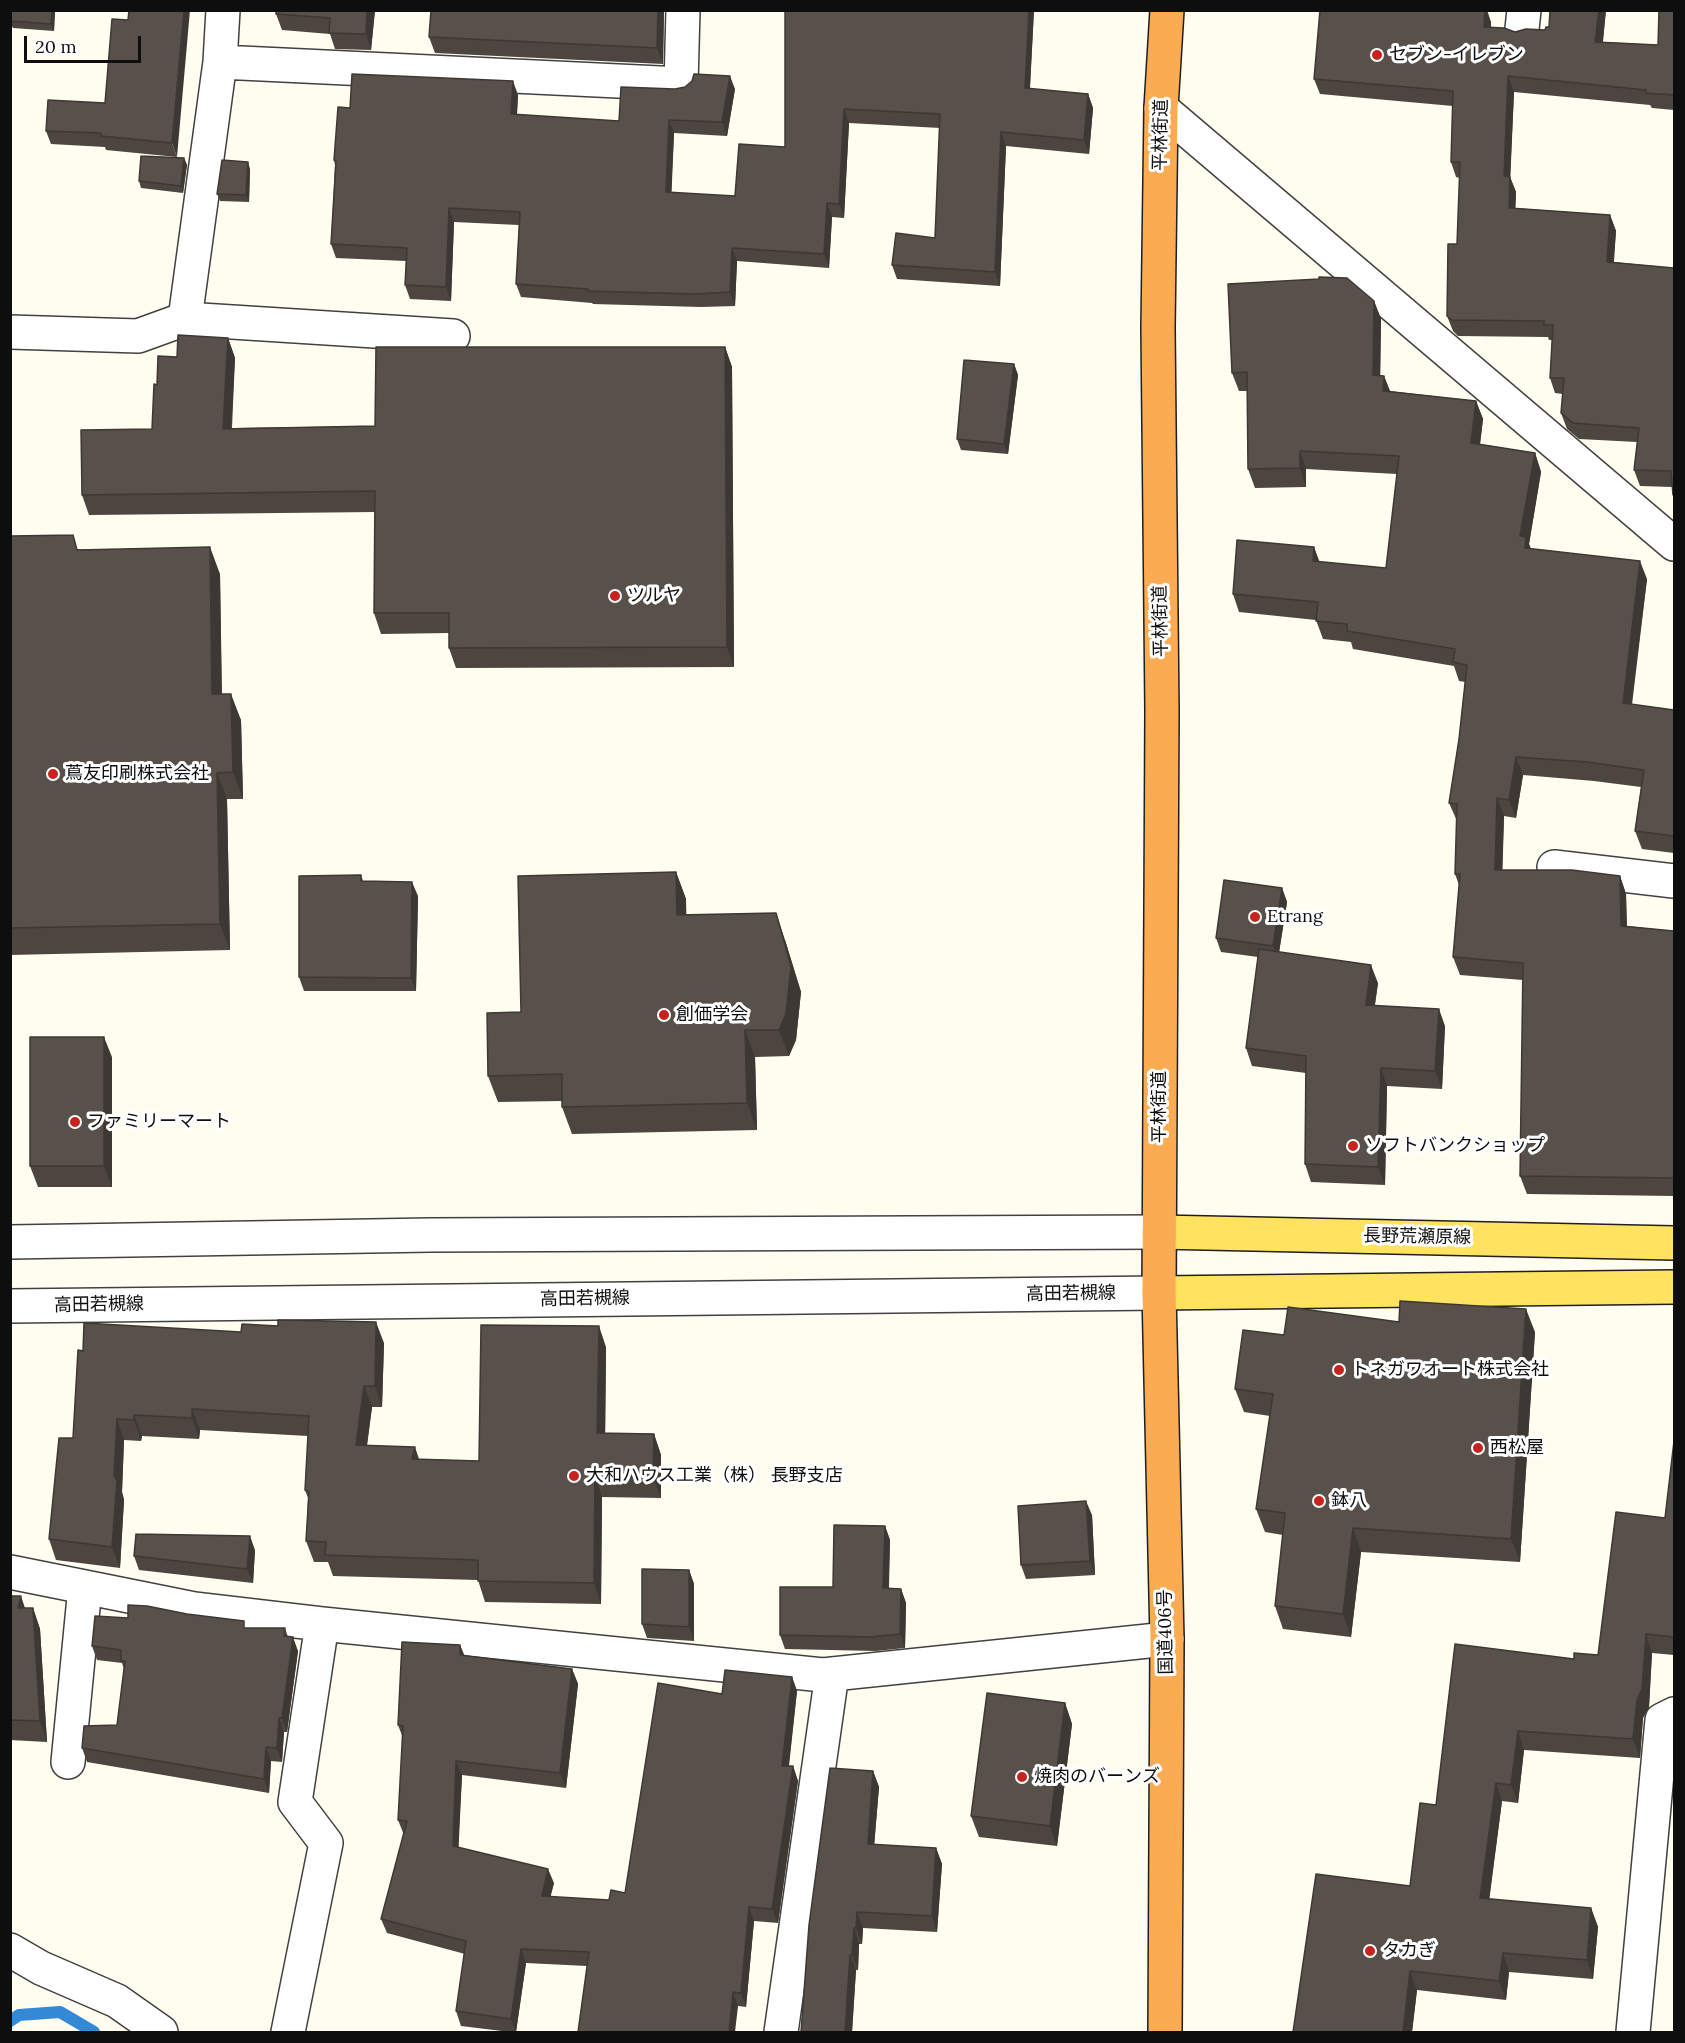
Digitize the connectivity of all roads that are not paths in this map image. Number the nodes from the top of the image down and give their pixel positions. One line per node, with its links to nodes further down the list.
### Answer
1 (223, 10): 4 (street)
2 (683, 10): 4 (street)
3 (1167, 10): 5 (highway, 平林街道)
4 (220, 62): 6 (street)
5 (1161, 108): 9 (street); 12 (highway, 平林街道)
6 (185, 319): 7 (street); 8 (street)
7 (10, 332)
8 (453, 336)
9 (1674, 544)
10 (1554, 867): 11 (street)
11 (1674, 881)
12 (1159, 1232): 13 (street); 14 (main road, 長野荒瀬原線); 16 (highway, 国道406号)
13 (10, 1242)
14 (1674, 1243)
15 (1674, 1287): 16 (main road)
16 (1159, 1293): 17 (street, 高田若槻線); 21 (highway, 国道406号)
17 (10, 1306)
18 (10, 1572): 19 (street)
19 (85, 1587): 20 (street); 24 (street)
20 (322, 1624): 22 (street); 27 (street)
21 (1167, 1639): 22 (street); 29 (highway, 国道406号)
22 (832, 1674): 28 (street)
23 (1674, 1714): 30 (street)
24 (68, 1762)
25 (10, 1950): 26 (street)
26 (161, 2032)
27 (288, 2032)
28 (781, 2032)
29 (1165, 2032)
30 (1633, 2032)

